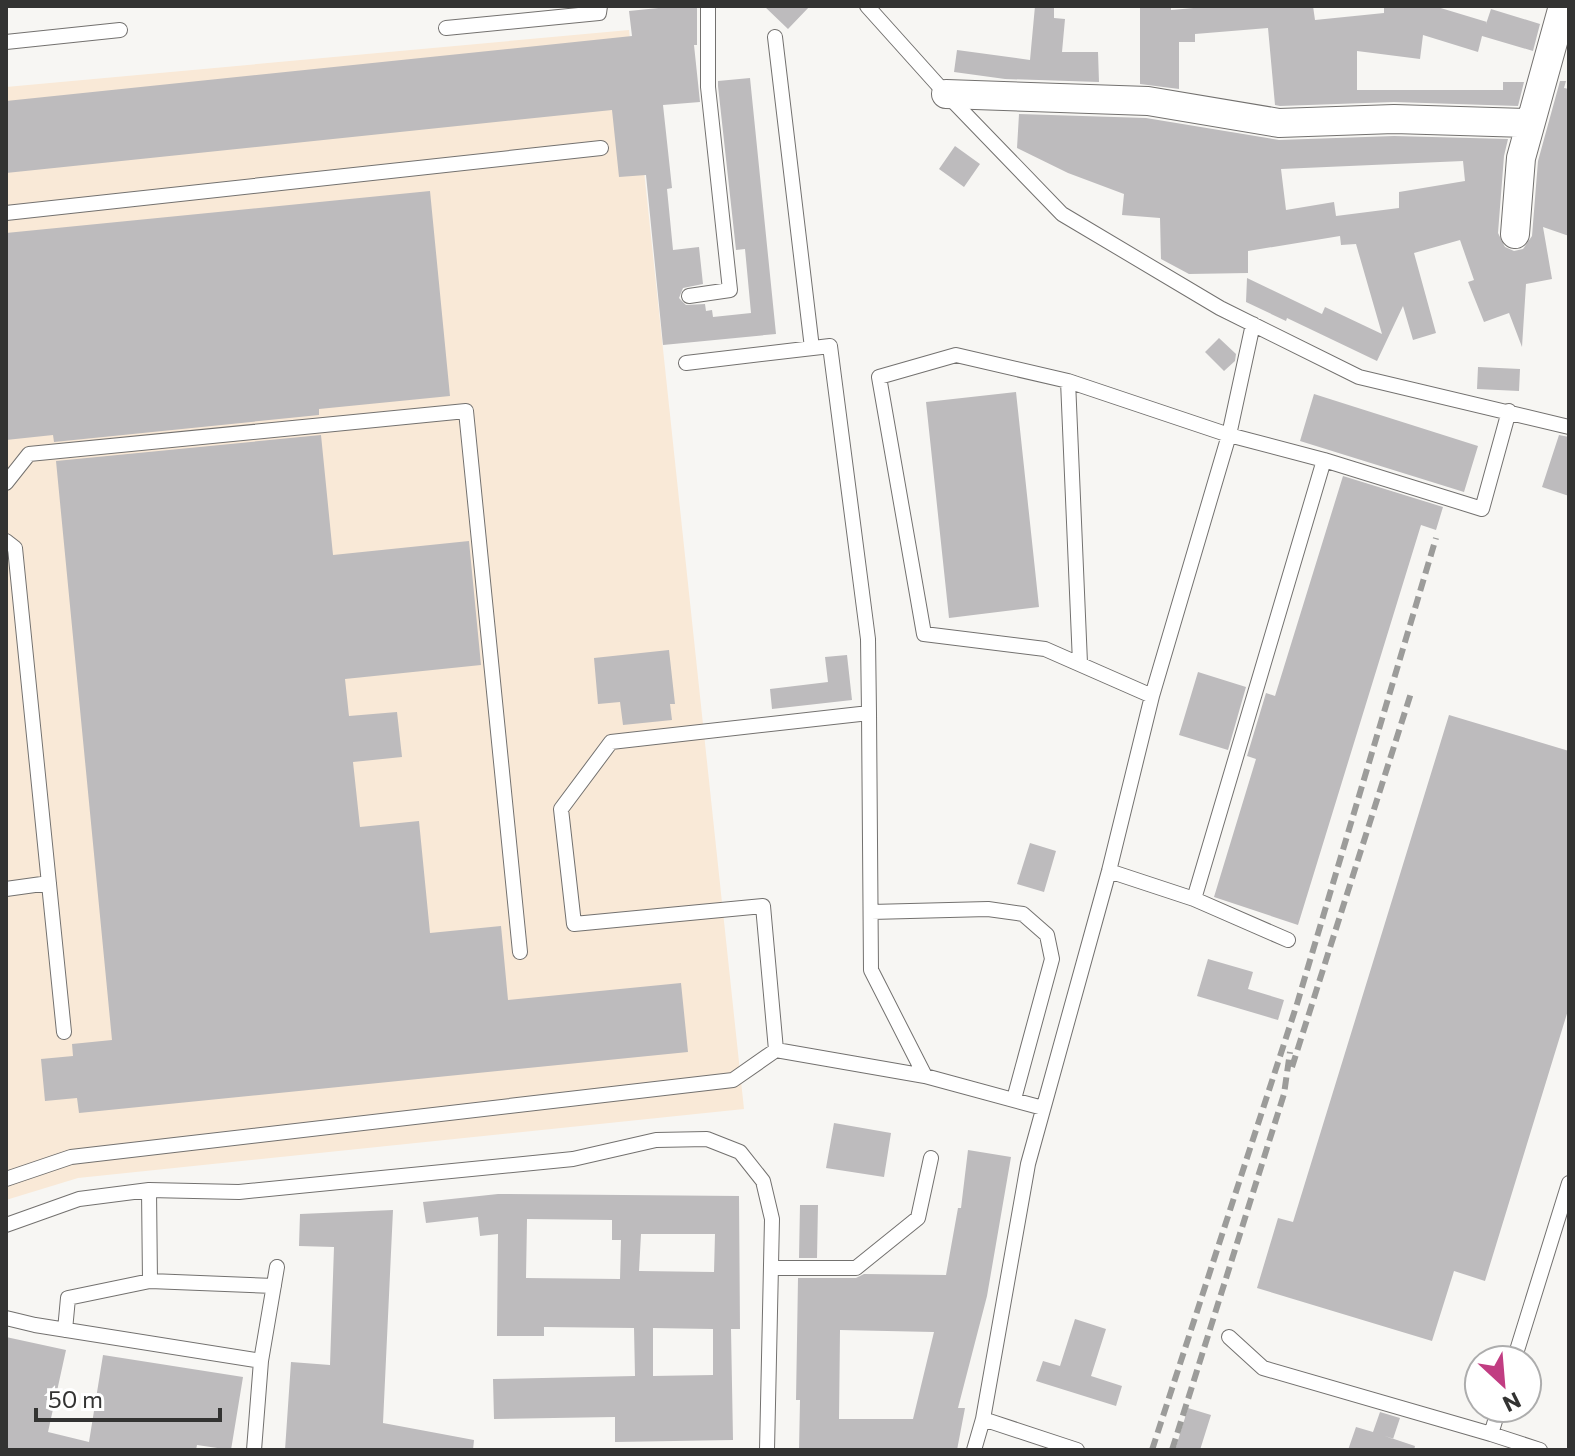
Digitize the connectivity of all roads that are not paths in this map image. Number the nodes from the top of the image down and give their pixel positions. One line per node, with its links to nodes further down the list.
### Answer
1 (600, 6): 5 (lane)
2 (708, 6): 14 (lane)
3 (867, 6): 9 (lane)
4 (1563, 6): 10 (street)
5 (446, 28)
6 (120, 30): 8 (lane)
7 (775, 37): 16 (lane)
8 (6, 42)
9 (946, 94): 10 (street); 15 (lane)
10 (1529, 123): 13 (street)
11 (601, 148): 12 (lane)
12 (6, 213)
13 (1515, 234)
14 (689, 296)
15 (1253, 324): 19 (lane); 21 (lane)
16 (812, 348): 17 (lane); 27 (lane)
17 (686, 363)
18 (1068, 381): 21 (lane); 25 (lane); 25 (lane)
19 (1509, 411): 20 (lane); 22 (lane)
20 (1569, 427)
21 (1229, 435): 22 (lane); 26 (lane)
22 (1324, 460): 31 (lane)
23 (6, 483): 34 (lane)
24 (6, 541): 29 (lane)
25 (1080, 663): 26 (lane)
26 (1152, 696): 28 (lane)
27 (869, 713): 32 (lane); 36 (lane)
28 (1109, 871): 31 (lane); 39 (lane)
29 (49, 883): 30 (lane); 35 (lane)
30 (6, 889)
31 (1194, 899): 33 (lane)
32 (871, 912): 37 (lane); 38 (lane)
33 (1288, 940)
34 (520, 952)
35 (64, 1032)
36 (776, 1050): 37 (lane); 41 (lane)
37 (925, 1076): 38 (lane)
38 (1014, 1099): 39 (lane)
39 (1043, 1108): 54 (lane)
40 (931, 1158): 46 (lane)
41 (6, 1179)
42 (1569, 1183): 52 (lane)
43 (149, 1190): 44 (lane); 46 (lane); 47 (lane)
44 (6, 1225)
45 (277, 1267): 48 (lane)
46 (772, 1268): 58 (lane)
47 (150, 1281): 48 (lane); 50 (lane)
48 (274, 1286): 53 (lane)
49 (6, 1318): 50 (lane)
50 (65, 1330): 53 (lane)
51 (1229, 1337): 56 (lane)
52 (1519, 1344)
53 (261, 1361): 57 (lane)
54 (983, 1419): 59 (lane); 60 (lane)
55 (1494, 1424): 56 (lane)
56 (1491, 1434): 61 (lane)
57 (254, 1450)
58 (767, 1450)
59 (974, 1450)
60 (1077, 1450)
61 (1540, 1450)

